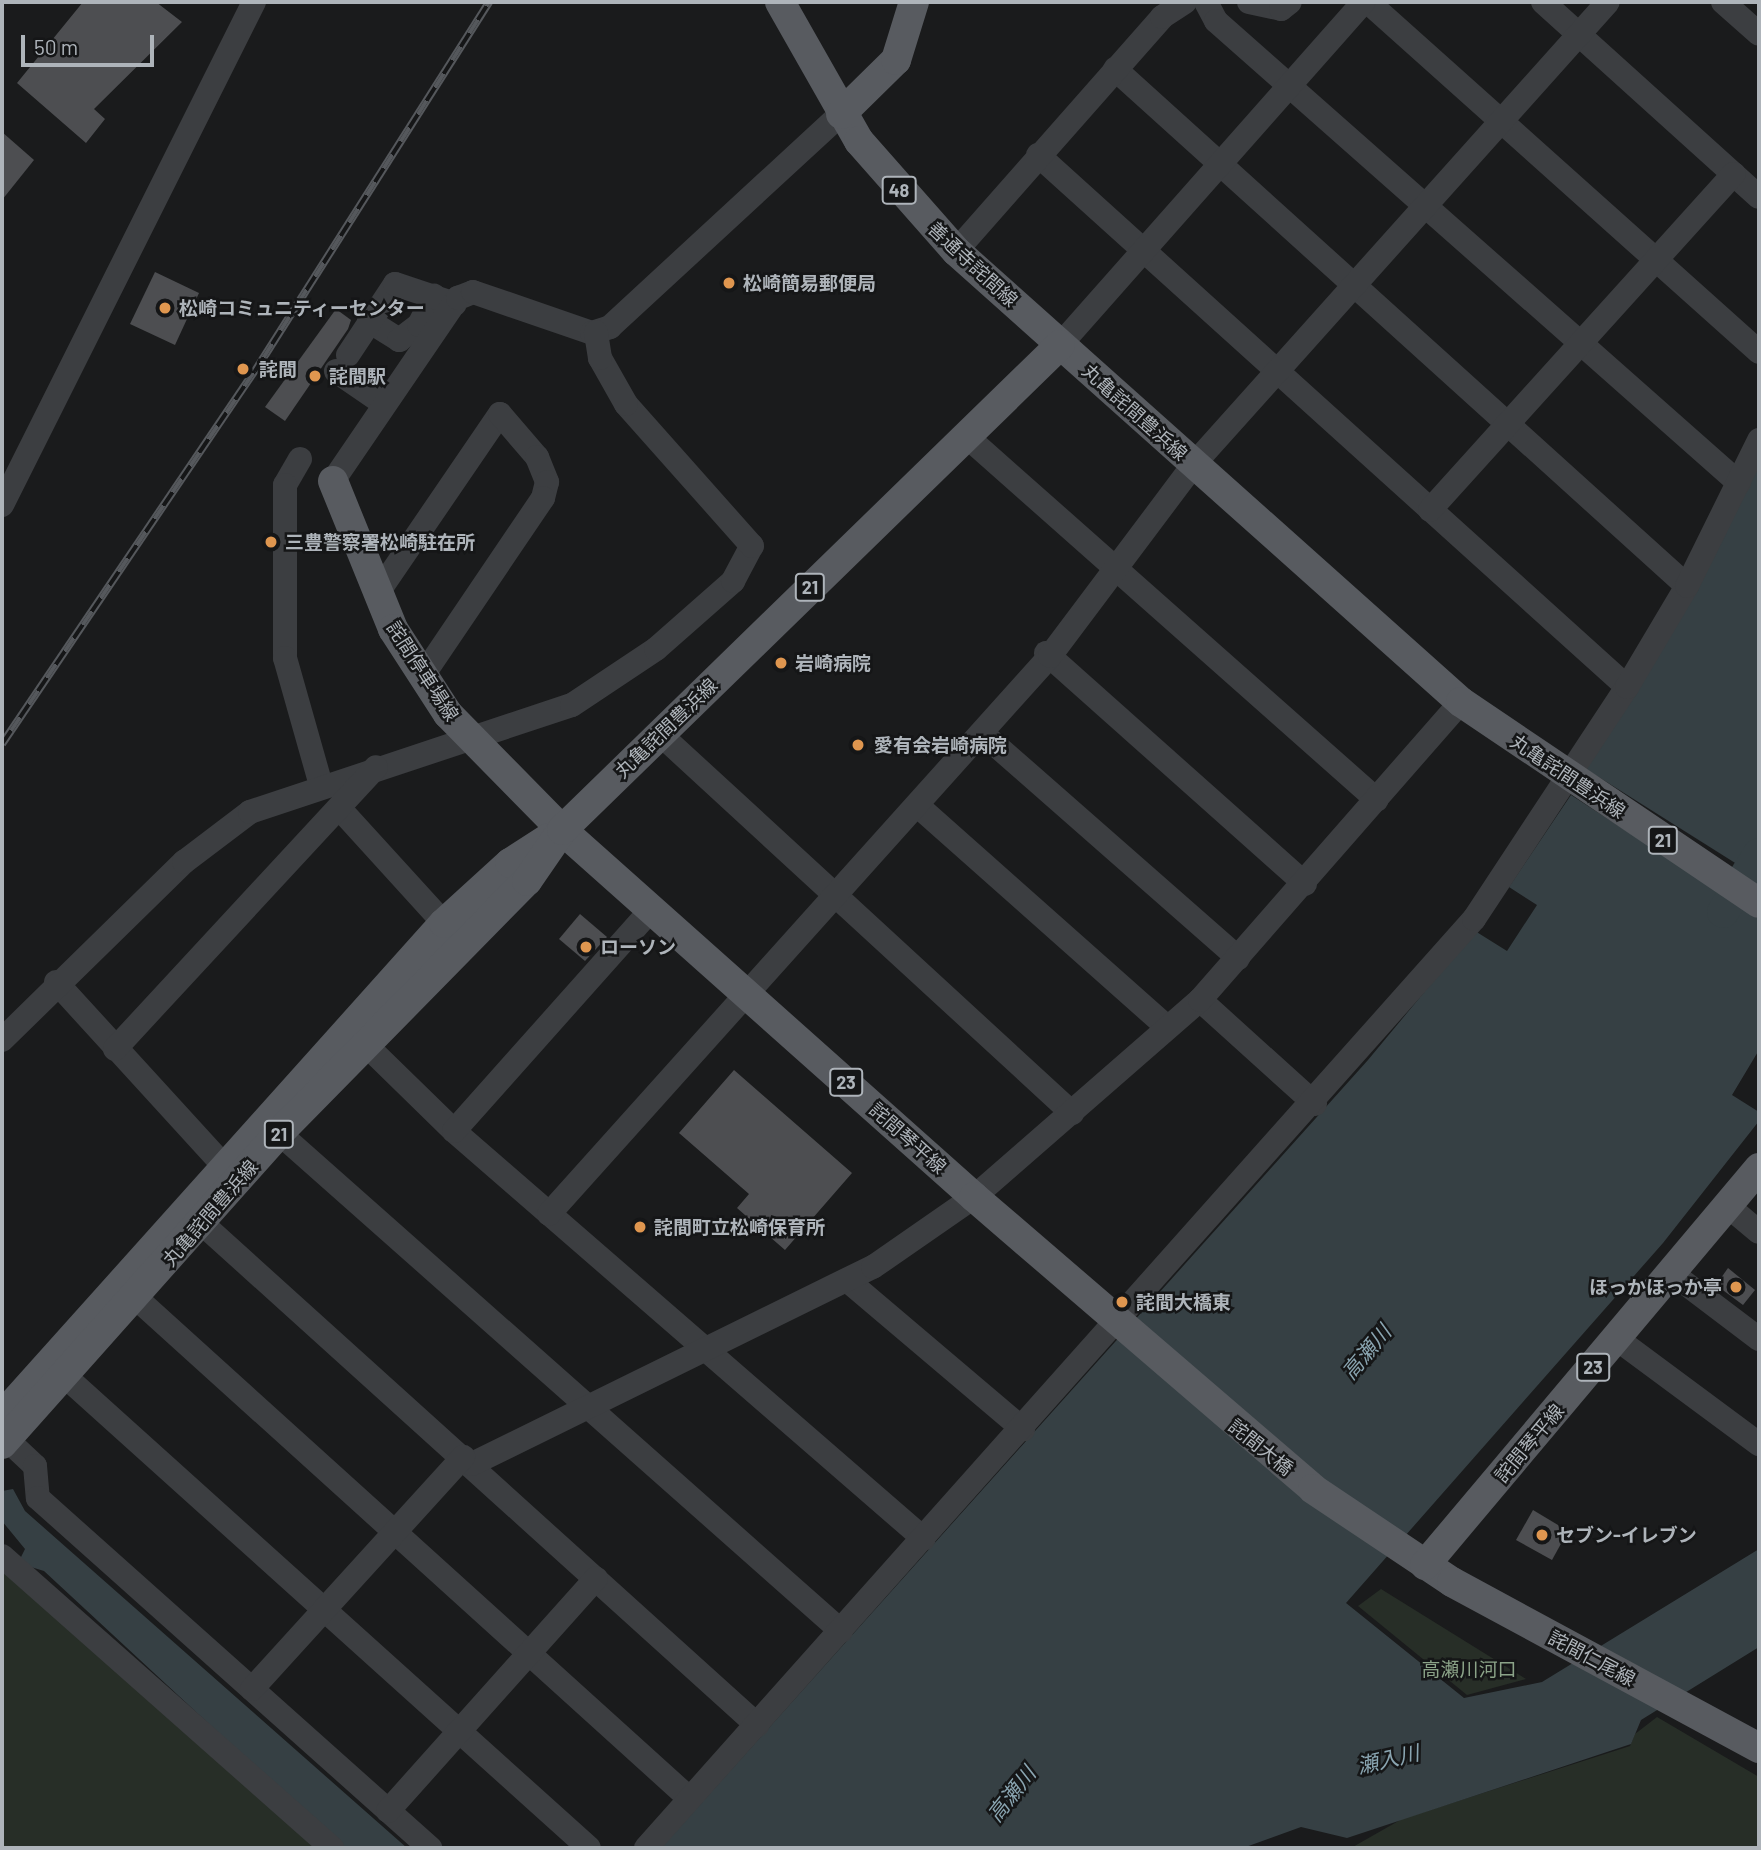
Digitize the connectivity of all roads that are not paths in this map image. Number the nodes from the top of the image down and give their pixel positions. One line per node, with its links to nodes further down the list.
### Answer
1 (254, 2): 43 (street)
2 (780, 2): 17 (main road, 善通寺詫間線 / 48)
3 (914, 2): 17 (main road)
4 (1185, 2): 15 (street)
5 (1206, 2): 16 (street)
6 (1249, 2): 7 (street)
7 (1290, 2)
8 (1363, 2): 16 (street)
9 (1368, 2): 18 (street)
10 (1543, 2): 14 (street)
11 (1608, 2): 14 (street)
12 (1723, 2): 13 (street)
13 (1759, 34)
14 (1580, 35): 18 (street); 21 (street)
15 (1115, 69): 19 (street); 20 (street)
16 (1290, 84): 20 (street); 23 (street)
17 (841, 114): 25 (main road, 善通寺詫間線 / 48); 30 (street)
18 (1503, 120): 23 (street); 26 (street)
19 (1038, 155): 24 (street); 25 (street)
20 (1219, 166): 24 (street); 27 (street)
21 (1734, 174): 22 (street); 26 (street)
22 (1759, 197)
23 (1427, 206): 27 (street); 32 (street)
24 (1141, 248): 31 (street); 34 (street)
25 (956, 251): 31 (main road, 善通寺詫間線 / 48)
26 (1659, 258): 32 (street); 33 (street)
27 (1352, 289): 34 (street); 36 (street)
28 (444, 300): 29 (street); 29 (street); 30 (street); 35 (street)
29 (369, 321): 35 (street)
30 (596, 332): 54 (street)
31 (1060, 345): 37 (main road, 丸亀詫間豊浜線 / 21); 40 (main road, 丸亀詫間豊浜線 / 21)
32 (1578, 345): 36 (street); 42 (street)
33 (1759, 352)
34 (1275, 372): 40 (street); 44 (street)
35 (384, 404): 41 (street)
36 (1503, 424): 44 (street); 46 (street)
37 (965, 435): 45 (street); 53 (main road, 丸亀詫間豊浜線 / 21)
38 (1759, 440): 42 (street)
39 (300, 459): 57 (street)
40 (1194, 464): 45 (street); 51 (main road, 丸亀詫間豊浜線 / 21)
41 (333, 481): 47 (main road, 詫間停車場線)
42 (1739, 483): 46 (street)
43 (2, 505)
44 (1430, 510): 50 (street)
45 (1116, 571): 48 (street); 58 (street)
46 (1687, 586): 50 (street)
47 (377, 594): 49 (main road, 詫間停車場線); 49 (street)
48 (1048, 655): 52 (street); 62 (street)
49 (423, 675): 54 (main road, 詫間停車場線)
50 (1628, 687): 56 (street)
51 (1461, 702): 56 (main road, 丸亀詫間豊浜線 / 21); 58 (street)
52 (982, 733): 59 (street); 67 (street)
53 (660, 734): 61 (main road, 丸亀詫間豊浜線 / 21); 63 (street)
54 (474, 742): 55 (street); 61 (main road, 詫間停車場線)
55 (376, 767): 57 (street); 60 (street)
56 (1567, 777): 64 (main road, 丸亀詫間豊浜線 / 21); 75 (street)
57 (321, 785): 68 (street)
58 (1377, 800): 62 (street)
59 (918, 806): 63 (street); 71 (street)
60 (341, 810): 66 (street); 74 (street)
61 (562, 830): 65 (main road, 詫間琴平線 / 23); 66 (main road, 丸亀詫間豊浜線 / 21); 73 (main road, 丸亀詫間豊浜線 / 21)
62 (1305, 884): 67 (street)
63 (834, 897): 69 (street); 76 (street)
64 (1759, 903)
65 (651, 910): 69 (main road, 詫間琴平線 / 23); 77 (street)
66 (444, 923): 79 (main road, 丸亀詫間豊浜線 / 21)
67 (1238, 958): 70 (street)
68 (56, 982): 72 (street); 74 (street)
69 (747, 991): 81 (main road, 詫間琴平線 / 23); 83 (street)
70 (1200, 1000): 71 (street); 75 (street)
71 (1167, 1027): 76 (street)
72 (2, 1040)
73 (365, 1044): 77 (street); 78 (main road, 丸亀詫間豊浜線 / 21)
74 (115, 1049): 79 (street)
75 (1315, 1104): 89 (street)
76 (1072, 1113): 81 (street)
77 (454, 1131): 83 (street)
78 (279, 1133): 84 (main road, 丸亀詫間豊浜線 / 21); 94 (street)
79 (223, 1165): 84 (main road, 丸亀詫間豊浜線 / 21)
80 (1759, 1168): 82 (main road, 詫間琴平線 / 23)
81 (974, 1197): 87 (street); 89 (main road, 詫間琴平線 / 23)
82 (1729, 1208): 85 (street); 86 (main road, 詫間琴平線 / 23)
83 (549, 1214): 92 (street)
84 (194, 1215): 88 (main road, 丸亀詫間豊浜線 / 21); 96 (main road, 丸亀詫間豊浜線 / 21); 98 (street)
85 (1759, 1232)
86 (1673, 1274): 90 (main road, 詫間琴平線 / 23); 91 (street)
87 (847, 1280): 92 (street); 95 (street)
88 (135, 1297): 93 (main road, 丸亀詫間豊浜線 / 21); 99 (street)
89 (1124, 1328): 95 (street); 102 (main road, 詫間大橋 / 23)
90 (1617, 1339): 97 (street); 102 (main road, 詫間琴平線 / 23)
91 (1759, 1339)
92 (710, 1350): 94 (street); 100 (street)
93 (67, 1378): 96 (main road, 丸亀詫間豊浜線 / 21); 104 (street)
94 (588, 1407): 98 (street); 105 (street)
95 (1023, 1429): 100 (street)
96 (3, 1433): 107 (street)
97 (1759, 1444)
98 (468, 1461): 99 (street); 103 (street)
99 (397, 1529): 104 (street); 106 (street)
100 (924, 1539): 105 (street)
101 (2, 1556): 113 (street)
102 (1425, 1566): 110 (main road, 詫間仁尾線)
103 (596, 1578): 106 (street); 108 (street)
104 (323, 1610): 107 (street); 109 (street)
105 (841, 1631): 108 (street)
106 (531, 1650): 109 (street); 111 (street)
107 (252, 1689): 112 (street)
108 (757, 1725): 111 (street)
109 (458, 1731): 112 (street); 115 (street)
110 (1759, 1748)
111 (690, 1799): 116 (street)
112 (388, 1811): 114 (street)
113 (332, 1848)
114 (430, 1848)
115 (589, 1848)
116 (646, 1848)

